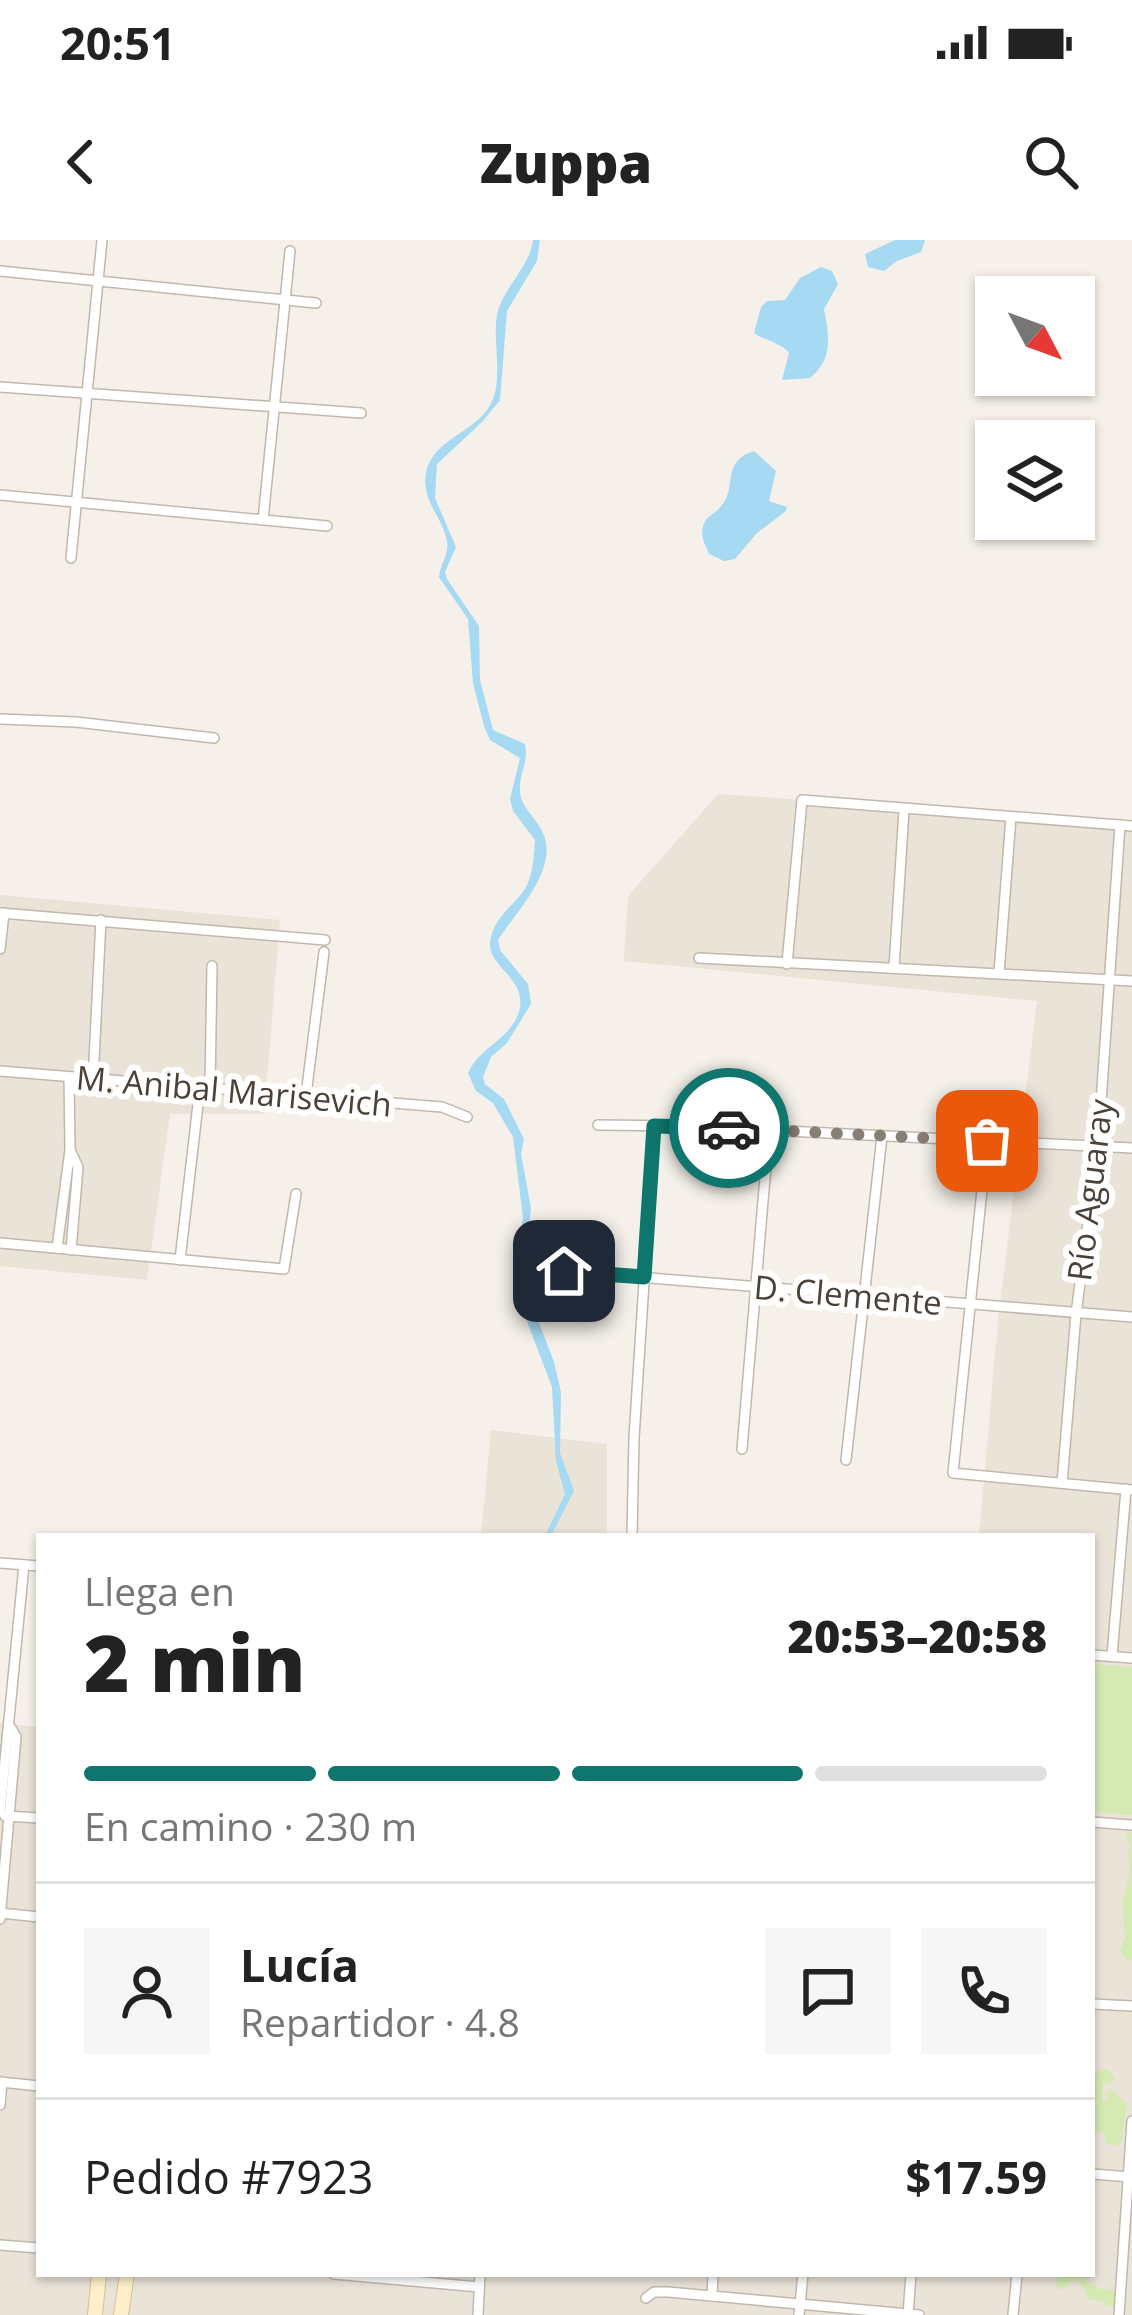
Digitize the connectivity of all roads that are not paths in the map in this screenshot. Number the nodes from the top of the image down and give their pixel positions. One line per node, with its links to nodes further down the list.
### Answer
1 (101, 240): 4 (street)
2 (290, 251): 5 (street)
3 (0, 271): 4 (street)
4 (95, 281): 5 (street); 8 (street)
5 (288, 300): 6 (street); 9 (street)
6 (316, 303)
7 (0, 387): 8 (street)
8 (85, 392): 9 (street); 12 (street)
9 (276, 406): 10 (street); 13 (street)
10 (361, 412)
11 (0, 495): 12 (street)
12 (76, 502): 13 (street); 15 (street)
13 (263, 520): 14 (street)
14 (327, 526)
15 (71, 558)
16 (0, 719): 17 (street)
17 (214, 738)
18 (904, 809): 19 (street); 25 (street); 27 (street)
19 (1010, 818): 20 (street); 28 (street)
20 (1126, 826): 29 (street, Río Aguaray)
21 (2, 913): 22 (street); 23 (street)
22 (100, 920): 33 (street); 35 (street)
23 (0, 949)
24 (699, 958): 25 (street)
25 (787, 964): 27 (street)
26 (212, 966): 34 (street)
27 (893, 968): 28 (street)
28 (999, 974): 29 (street)
29 (1110, 980): 30 (street); 42 (street, Río Aguaray)
30 (1132, 981)
31 (0, 1071): 32 (street, M. Anibal Marisevich)
32 (69, 1078): 33 (street, M. Anibal Marisevich); 44 (street)
33 (94, 1080): 34 (street, M. Anibal Marisevich)
34 (205, 1087): 35 (street, M. Anibal Marisevich); 49 (street)
35 (306, 1095): 36 (street, M. Anibal Marisevich)
36 (467, 1117)
37 (598, 1125): 38 (street)
38 (654, 1126): 39 (street); 51 (street)
39 (769, 1130): 40 (street); 52 (street)
40 (882, 1136): 41 (street); 53 (street)
41 (987, 1141): 42 (street); 54 (street)
42 (1098, 1146): 43 (street); 55 (street, Río Aguaray)
43 (1132, 1148)
44 (70, 1150): 47 (street); 48 (street)
45 (296, 1193): 49 (street)
46 (0, 1244): 47 (street)
47 (57, 1248): 48 (street)
48 (71, 1250): 49 (street)
49 (180, 1260)
50 (564, 1271): 51 (street, D. Clemente)
51 (644, 1277): 52 (street, D. Clemente); 61 (street)
52 (756, 1287): 53 (street, D. Clemente); 57 (street)
53 (864, 1296): 54 (street, D. Clemente); 58 (street)
54 (970, 1305): 55 (street, D. Clemente); 59 (street)
55 (1076, 1314): 56 (street, D. Clemente); 59 (street, Río Aguaray)
56 (1132, 1317)
57 (742, 1449)
58 (846, 1460)
59 (1062, 1484): 60 (street)
60 (1129, 1490): 66 (street)
61 (632, 1533)
62 (0, 1563): 63 (street)
63 (24, 1565): 64 (street); 68 (street)
64 (36, 1566)
65 (1095, 1655): 66 (street)
66 (1112, 1656): 67 (street)
67 (1132, 1658)
68 (8, 1739): 69 (street)
69 (3, 1814): 70 (street); 73 (street)
70 (36, 1819)
71 (1095, 1822): 72 (street)
72 (1132, 1825)
73 (0, 1915): 74 (street)
74 (36, 1916)
75 (1095, 2003): 76 (street)
76 (1132, 2006)
77 (1, 2082): 78 (street); 79 (street)
78 (36, 2086)
79 (0, 2105)
80 (1132, 2121): 82 (street)
81 (1095, 2174): 82 (street)
82 (1131, 2177): 103 (street)
83 (0, 2245): 84 (street)
84 (36, 2248)
85 (99, 2277): 98 (main road)
86 (127, 2277): 99 (main road)
87 (367, 2277): 93 (street)
88 (480, 2277): 93 (street)
89 (713, 2277): 94 (street)
90 (802, 2277): 96 (street)
91 (911, 2277): 97 (street)
92 (1017, 2277): 102 (street)
93 (479, 2287): 100 (street)
94 (712, 2296): 95 (street); 96 (street)
95 (646, 2298)
96 (800, 2310): 97 (street)
97 (908, 2314): 101 (street)
98 (95, 2315)
99 (121, 2315)
100 (478, 2315)
101 (919, 2315)
102 (1013, 2315)
103 (1119, 2315)

